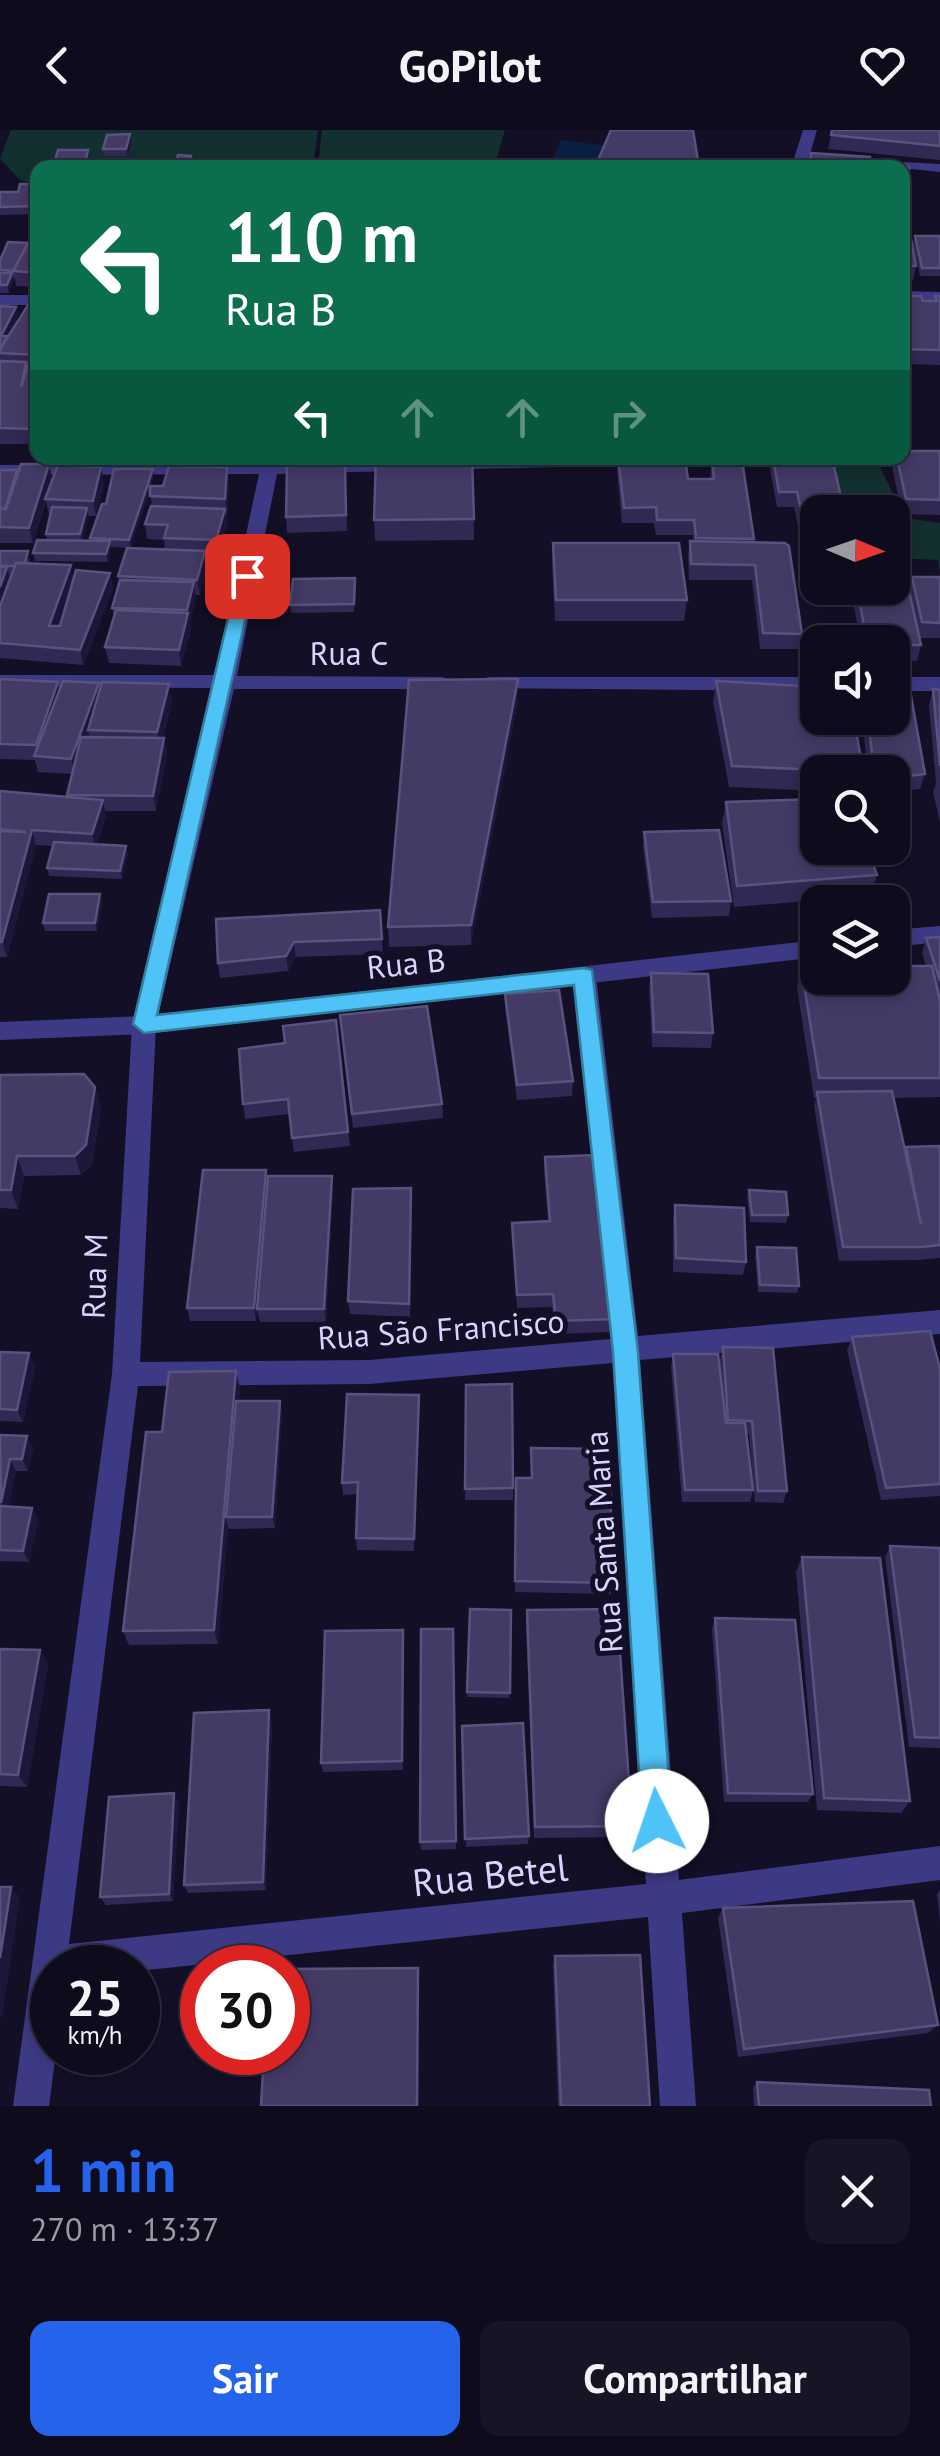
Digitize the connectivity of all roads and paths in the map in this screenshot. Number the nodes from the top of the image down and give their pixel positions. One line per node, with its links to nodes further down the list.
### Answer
1 (810, 130): 2 (street)
2 (799, 160)
3 (910, 167): 4 (street)
4 (940, 168)
5 (910, 296): 6 (street)
6 (940, 297)
7 (0, 300): 8 (street)
8 (30, 300)
9 (193, 465): 11 (street)
10 (270, 465): 13 (street, Rua M)
11 (0, 470)
12 (0, 681): 13 (street, Rua C)
13 (225, 683): 14 (street, Rua C); 21 (street, Rua M)
14 (800, 684)
15 (910, 684): 16 (street)
16 (940, 684)
17 (940, 934): 18 (street)
18 (910, 938)
19 (800, 950): 20 (street, Rua B)
20 (584, 976): 21 (street, Rua B); 24 (street, Rua Santa Maria)
21 (144, 1024): 22 (street, Rua B); 25 (street, Rua M)
22 (0, 1031)
23 (940, 1322): 24 (street, Rua São Francisco)
24 (626, 1352): 25 (street, Rua São Francisco); 27 (street, Rua Santa Maria)
25 (126, 1374): 28 (street, Rua M)
26 (940, 1863): 27 (street, Rua Betel)
27 (662, 1900): 29 (street, Rua Betel); 32 (street, Rua Santa Maria)
28 (50, 1945)
29 (160, 1952)
30 (35, 2075): 31 (street, Rua M)
31 (32, 2106)
32 (678, 2106)

